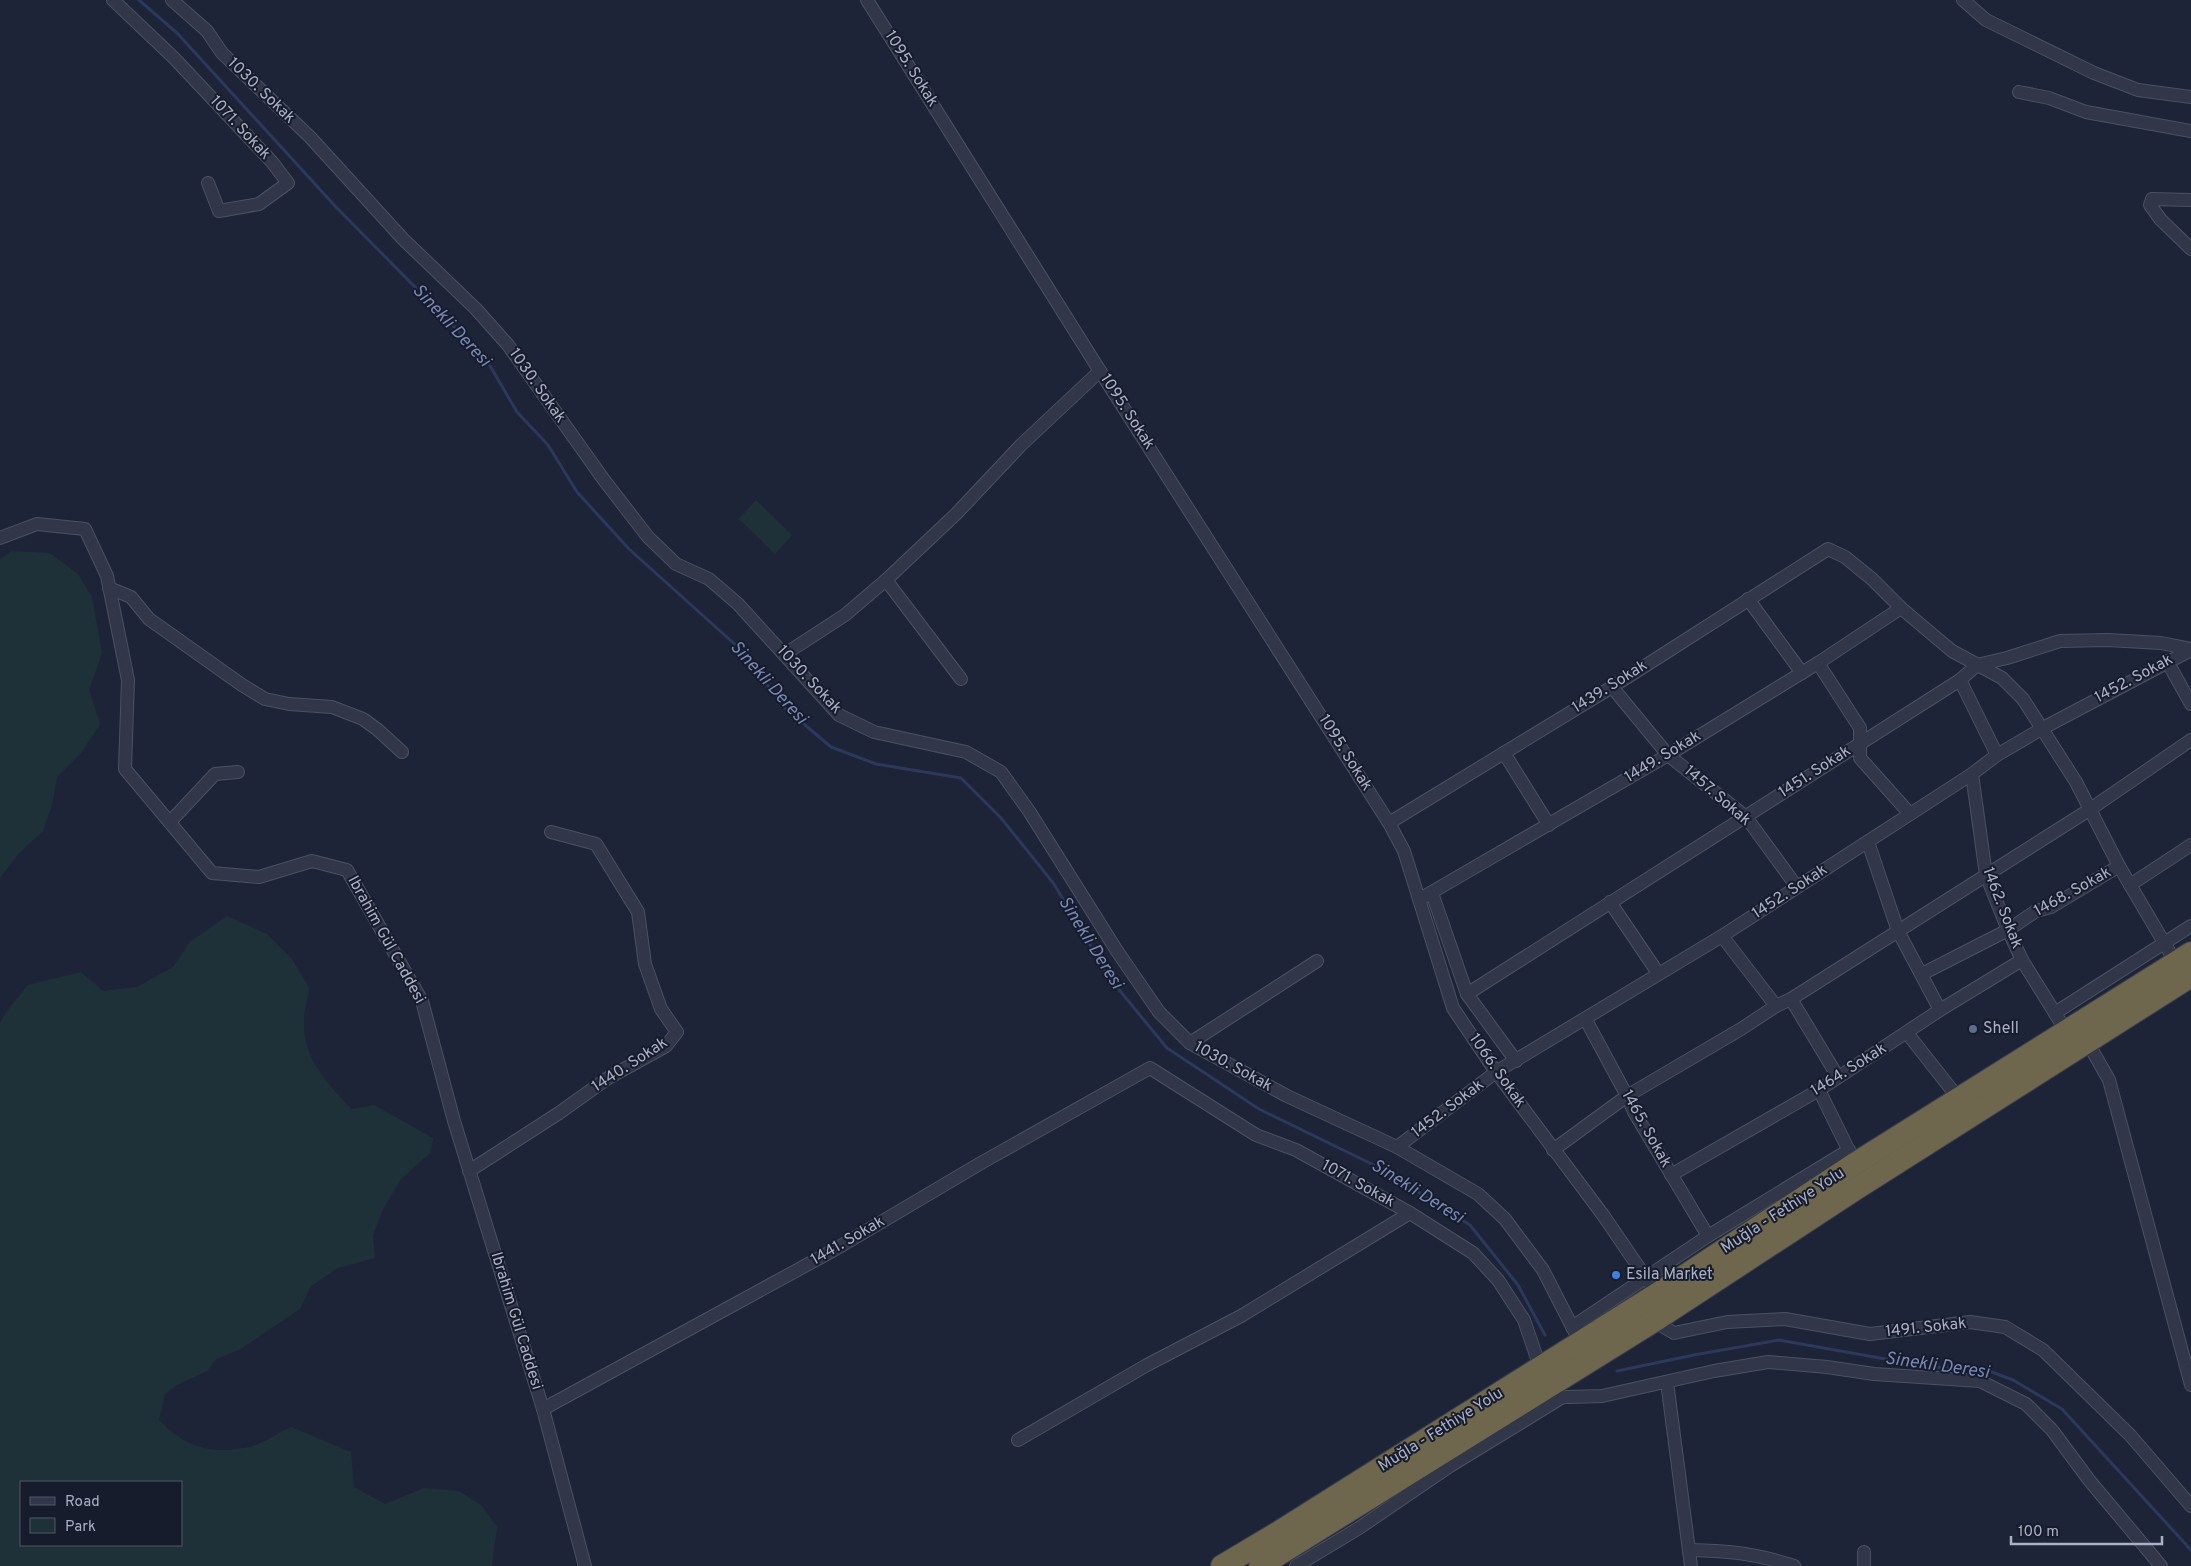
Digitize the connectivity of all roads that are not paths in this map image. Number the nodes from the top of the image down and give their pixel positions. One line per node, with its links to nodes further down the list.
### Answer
1 (113, 0): 8 (street, 1071. Sokak)
2 (172, 0): 18 (street, 1030. Sokak)
3 (867, 0): 11 (street, 1095. Sokak)
4 (1963, 0): 6 (street)
5 (2019, 92): 7 (street)
6 (2191, 97)
7 (2191, 131)
8 (208, 183)
9 (2191, 200): 10 (street)
10 (2191, 248)
11 (1100, 371): 13 (street); 40 (street, 1095. Sokak)
12 (0, 538): 14 (street, Ibrahim Gül Caddesi)
13 (886, 580): 18 (street); 23 (street)
14 (109, 588): 30 (street); 39 (street, Ibrahim Gül Caddesi)
15 (1748, 599): 16 (street, 1439. Sokak); 22 (street); 25 (street, 1439. Sokak)
16 (1901, 608): 20 (street, 1449. Sokak); 21 (street)
17 (2191, 649): 19 (street, 1452. Sokak); 21 (street, 1451. Sokak)
18 (785, 654): 69 (street, 1030. Sokak)
19 (2167, 661): 26 (street); 27 (street, 1452. Sokak)
20 (1818, 663): 22 (street, 1449. Sokak); 29 (street)
21 (1977, 665): 24 (street, 1451. Sokak); 27 (street)
22 (1802, 673): 32 (street, 1449. Sokak)
23 (961, 679)
24 (1960, 680): 29 (street, 1451. Sokak); 33 (street)
25 (1612, 687): 31 (street, 1439. Sokak); 32 (street, 1457. Sokak)
26 (2191, 704)
27 (2043, 728): 33 (street, 1452. Sokak); 36 (street)
28 (2191, 740): 36 (street)
29 (1860, 743): 37 (street); 38 (street, 1451. Sokak)
30 (402, 752)
31 (1504, 753): 40 (street, 1439. Sokak); 41 (street)
32 (1668, 755): 38 (street, 1457. Sokak); 41 (street, 1449. Sokak)
33 (1997, 755): 35 (street, 1452. Sokak)
34 (238, 772): 39 (street)
35 (1972, 774): 37 (street, 1452. Sokak); 46 (street, 1462. Sokak)
36 (2089, 810): 45 (street); 46 (street)
37 (1910, 814): 43 (street, 1452. Sokak)
38 (1746, 817): 48 (street, 1457. Sokak); 51 (street, 1451. Sokak)
39 (170, 822): 81 (street, Ibrahim Gül Caddesi)
40 (1389, 823): 50 (street, 1066. Sokak)
41 (1549, 826): 49 (street, 1449. Sokak)
42 (551, 832): 81 (street, 1440. Sokak)
43 (1868, 842): 48 (street, 1452. Sokak); 54 (street)
44 (2191, 845): 47 (street)
45 (2119, 866): 47 (street); 53 (street, 1468. Sokak)
46 (1986, 875): 53 (street, 1462. Sokak); 54 (street)
47 (2130, 885): 56 (street)
48 (1797, 887): 55 (street, 1452. Sokak)
49 (1432, 893): 50 (street, 1449. Sokak); 62 (street)
50 (1420, 899): 73 (street, 1066. Sokak)
51 (1610, 902): 60 (street); 62 (street, 1451. Sokak)
52 (2191, 926): 56 (street)
53 (2008, 930): 57 (street, 1462. Sokak); 61 (street, 1468. Sokak)
54 (1898, 931): 61 (street); 63 (street)
55 (1722, 936): 60 (street, 1452. Sokak); 64 (street)
56 (2164, 942): 59 (street); 67 (street)
57 (2022, 960): 65 (street, 1464. Sokak); 67 (street, 1462. Sokak)
58 (1317, 961): 69 (street)
59 (2186, 964): 67 (highway, Muğla - Fethiye Yolu); 70 (highway, Muğla - Fethiye Yolu)
60 (1658, 974): 66 (street, 1452. Sokak)
61 (1922, 974): 65 (street)
62 (1466, 994): 71 (street)
63 (1791, 999): 64 (street); 74 (street)
64 (1776, 1006): 76 (street)
65 (1940, 1010): 68 (street, 1464. Sokak)
66 (1586, 1020): 71 (street, 1452. Sokak); 76 (street, 1465. Sokak)
67 (2060, 1022): 77 (highway, Muğla - Fethiye Yolu)
68 (1907, 1033): 74 (street, 1464. Sokak); 77 (street)
69 (1190, 1042): 78 (street, 1030. Sokak)
70 (2088, 1042): 86 (highway, Muğla - Fethiye Yolu); 90 (street)
71 (1516, 1061): 73 (street, 1452. Sokak)
72 (1150, 1068): 83 (street, 1071. Sokak); 93 (street, 1441. Sokak)
73 (1496, 1072): 78 (street, 1452. Sokak); 79 (street, 1066. Sokak)
74 (1838, 1078): 75 (street, 1464. Sokak)
75 (1819, 1090): 80 (street); 82 (street, 1464. Sokak)
76 (1627, 1096): 79 (street); 82 (street, 1465. Sokak)
77 (1959, 1099): 80 (highway, Muğla - Fethiye Yolu)
78 (1397, 1147): 87 (street, 1030. Sokak)
79 (1553, 1150): 85 (street, 1066. Sokak)
80 (1852, 1156): 84 (street); 85 (highway, Muğla - Fethiye Yolu)
81 (469, 1170): 93 (street, Ibrahim Gül Caddesi)
82 (1671, 1175): 84 (street, 1465. Sokak)
83 (1410, 1213): 88 (street, 1071. Sokak); 94 (street)
84 (1708, 1236): 85 (street)
85 (1651, 1286): 87 (highway, Muğla - Fethiye Yolu)
86 (1654, 1321): 91 (highway, Muğla - Fethiye Yolu); 95 (street, 1491. Sokak)
87 (1576, 1334): 88 (highway, Muğla - Fethiye Yolu)
88 (1540, 1367): 100 (highway, Muğla - Fethiye Yolu)
89 (1667, 1382): 92 (street); 97 (street); 106 (street)
90 (2191, 1385)
91 (1530, 1398): 92 (street); 96 (highway, Muğla - Fethiye Yolu)
92 (1561, 1398): 96 (street)
93 (543, 1410): 99 (street, Ibrahim Gül Caddesi)
94 (1018, 1440)
95 (2191, 1506)
96 (1354, 1520): 101 (highway, Muğla - Fethiye Yolu); 102 (street)
97 (1689, 1550): 103 (street); 104 (street)
98 (1864, 1552): 105 (street)
99 (585, 1566)
100 (1222, 1566)
101 (1260, 1566)
102 (1296, 1566)
103 (1691, 1566)
104 (1794, 1566)
105 (1864, 1566)
106 (2161, 1566)

